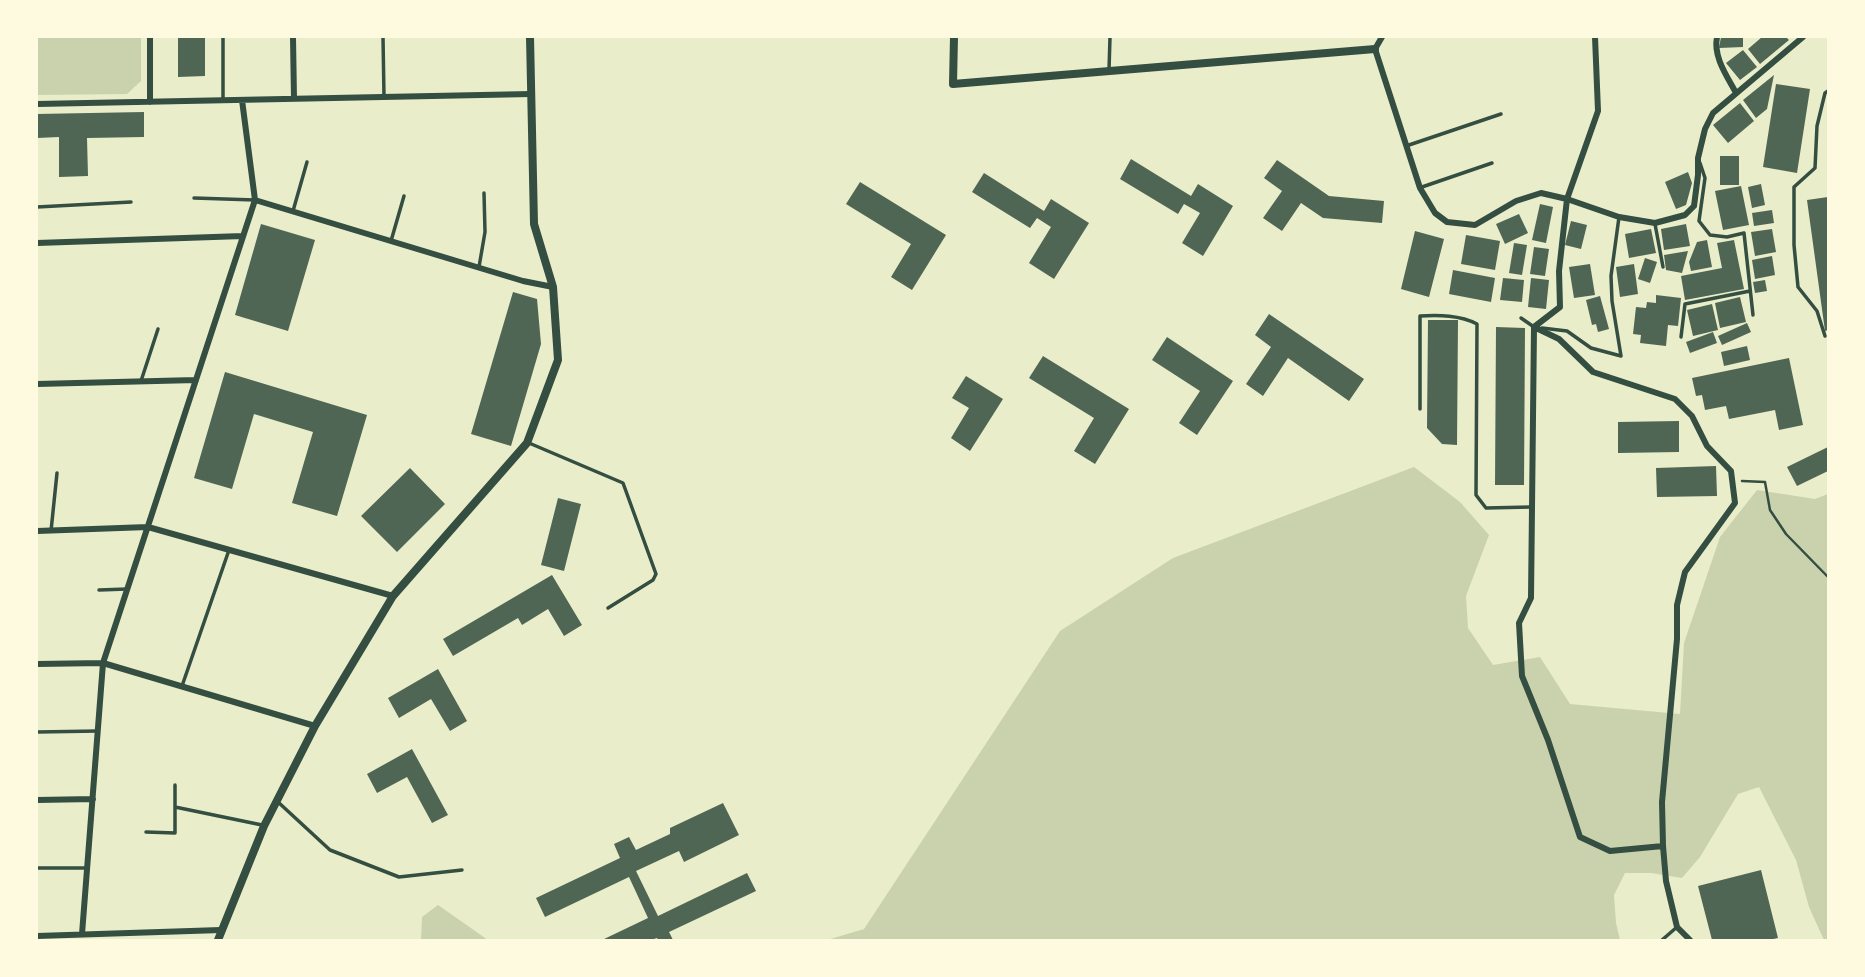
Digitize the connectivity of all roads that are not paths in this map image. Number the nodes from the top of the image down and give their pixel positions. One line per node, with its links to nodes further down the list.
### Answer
1 (150, 37): 21 (street)
2 (223, 37): 19 (lane)
3 (293, 37): 18 (street)
4 (383, 37): 17 (lane)
5 (530, 37): 16 (street)
6 (954, 37): 13 (street)
7 (1110, 37): 13 (lane)
8 (1382, 37): 12 (street)
9 (1595, 37): 32 (street)
10 (1717, 37): 15 (street)
11 (1803, 37): 15 (street)
12 (1375, 49): 13 (street); 24 (street)
13 (1109, 71)
14 (1828, 91): 51 (lane)
15 (1736, 93): 25 (street)
16 (531, 94): 17 (street); 44 (street)
17 (384, 97): 18 (street)
18 (294, 99): 20 (street)
19 (223, 100): 20 (street); 21 (street)
20 (242, 100): 33 (street)
21 (150, 102): 22 (street)
22 (37, 104)
23 (1502, 114): 24 (lane)
24 (1406, 146): 28 (street)
25 (1698, 158): 38 (street); 45 (lane)
26 (307, 162): 36 (lane)
27 (1492, 163): 28 (lane)
28 (1420, 188): 32 (street)
29 (484, 193): 42 (lane)
30 (404, 195): 40 (lane)
31 (194, 198): 33 (lane)
32 (1567, 199): 37 (street); 48 (street)
33 (255, 200): 36 (street); 39 (street)
34 (131, 202): 35 (lane)
35 (37, 207)
36 (293, 211): 40 (street)
37 (1619, 217): 38 (street); 48 (lane)
38 (1655, 223): 43 (lane)
39 (243, 236): 41 (street); 52 (street)
40 (391, 241): 42 (street)
41 (37, 243)
42 (479, 267): 44 (street)
43 (1663, 267)
44 (553, 287): 56 (street)
45 (1750, 292): 46 (lane); 50 (lane)
46 (1753, 314)
47 (1521, 318): 48 (lane)
48 (1534, 327): 58 (street); 80 (street)
49 (158, 329): 53 (lane)
50 (1681, 337)
51 (1825, 337)
52 (196, 380): 53 (street); 59 (street)
53 (141, 381): 54 (street)
54 (37, 384)
55 (1420, 409): 58 (lane)
56 (527, 443): 65 (street); 66 (lane)
57 (57, 473): 61 (lane)
58 (1533, 507): 80 (street)
59 (148, 527): 61 (street); 62 (street); 63 (street)
60 (37, 531): 61 (street)
61 (51, 531)
62 (229, 550): 65 (street); 69 (lane)
63 (127, 589): 64 (lane); 67 (street)
64 (99, 590)
65 (393, 596): 70 (street)
66 (608, 608)
67 (103, 663): 68 (street); 69 (street); 72 (street)
68 (37, 664)
69 (182, 686): 70 (street)
70 (315, 726): 76 (street)
71 (37, 732): 72 (lane)
72 (98, 732): 74 (street)
73 (175, 785): 77 (lane)
74 (93, 799): 75 (street); 82 (street)
75 (37, 800)
76 (276, 800): 78 (street); 83 (lane)
77 (175, 807): 78 (lane); 79 (lane)
78 (264, 826): 85 (street)
79 (146, 832)
80 (1663, 846): 84 (street)
81 (37, 868): 82 (lane)
82 (87, 868): 86 (street)
83 (462, 870)
84 (1677, 927): 90 (lane); 91 (street)
85 (221, 930): 88 (street); 89 (street)
86 (82, 934): 87 (street); 88 (street)
87 (37, 936)
88 (103, 937)
89 (218, 940)
90 (1662, 940)
91 (1690, 940)

